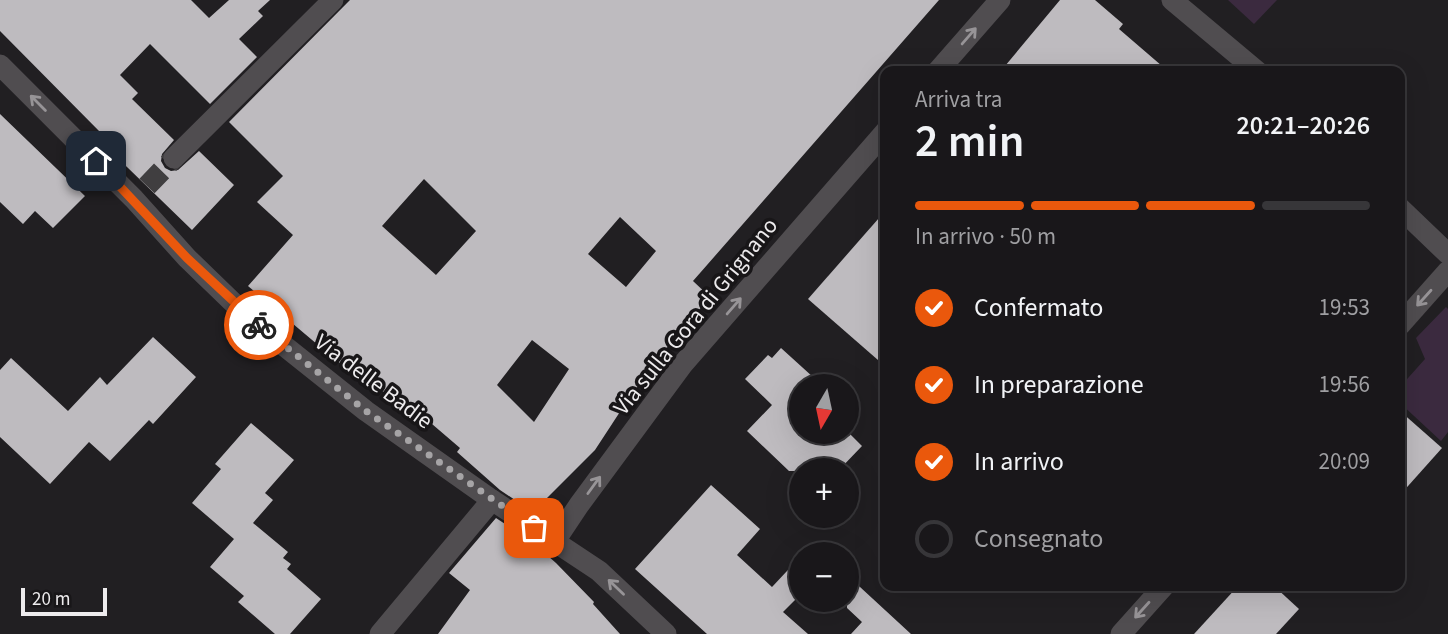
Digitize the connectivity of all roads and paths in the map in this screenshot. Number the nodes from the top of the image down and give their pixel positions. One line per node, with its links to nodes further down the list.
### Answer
1 (333, 0): 10 (street)
2 (1000, 0): 7 (street, one-way to 2)
3 (1172, 0): 5 (street)
4 (1193, 0): 5 (street)
5 (1237, 53): 8 (street)
6 (0, 65): 15 (street, Via delle Badie, one-way to 6)
7 (942, 66)
8 (1251, 66)
9 (880, 138): 16 (street, Via sulla Gora di Grignano, one-way to 9)
10 (174, 158)
11 (1405, 213): 12 (street)
12 (1448, 254)
13 (1448, 271): 14 (street, one-way to 14)
14 (1405, 319)
15 (492, 500): 16 (street, Via delle Badie); 18 (street)
16 (555, 541): 19 (street, Via delle Badie, one-way to 16)
17 (1160, 591): 20 (street, one-way to 20)
18 (380, 634)
19 (666, 634)
20 (1121, 634)

